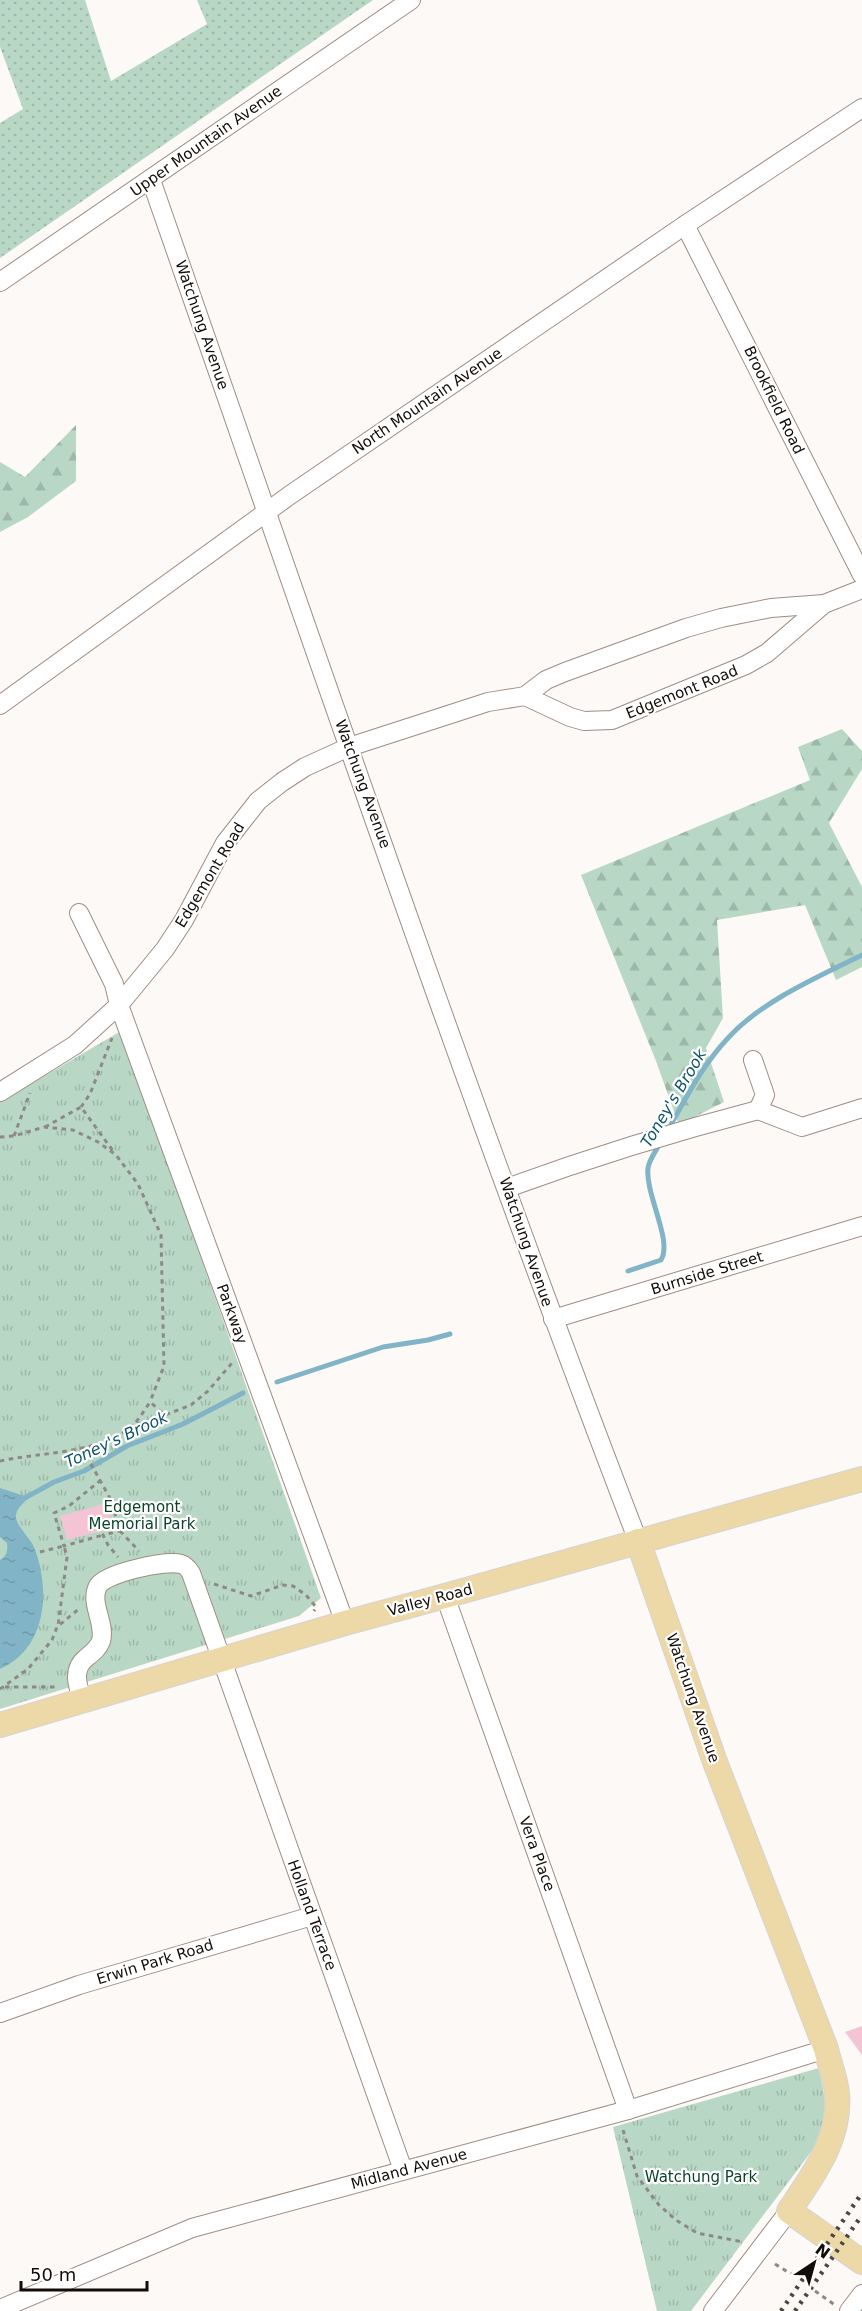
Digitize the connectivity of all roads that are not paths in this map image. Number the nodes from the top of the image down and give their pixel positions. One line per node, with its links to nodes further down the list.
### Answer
1 (411, 0): 3 (street, Upper Mountain Avenue)
2 (861, 110): 4 (street, North Mountain Avenue)
3 (151, 180): 5 (street, Upper Mountain Avenue); 6 (street, Watchung Avenue)
4 (686, 225): 6 (street, North Mountain Avenue); 7 (street, Brookfield Road)
5 (0, 282)
6 (267, 512): 11 (street, North Mountain Avenue); 12 (street, Watchung Avenue)
7 (862, 575)
8 (862, 589): 9 (street, Edgemont Road)
9 (824, 604): 10 (street, Edgemont Road); 10 (street, Edgemont Road)
10 (525, 696): 12 (street, Edgemont Road)
11 (0, 705)
12 (350, 747): 14 (street, Edgemont Road); 19 (street, Watchung Avenue)
13 (79, 913): 14 (street, Parkway)
14 (119, 1005): 16 (street, Edgemont Road); 25 (street, Parkway)
15 (753, 1060): 18 (street)
16 (0, 1092)
17 (862, 1108): 18 (street)
18 (758, 1110): 19 (street)
19 (507, 1188): 21 (street, Watchung Avenue)
20 (862, 1226): 21 (street, Burnside Street)
21 (553, 1319): 23 (street, Watchung Avenue)
22 (862, 1479): 23 (main road, Valley Road)
23 (638, 1542): 24 (main road, Valley Road); 31 (main road, Watchung Avenue)
24 (445, 1596): 25 (main road, Valley Road); 32 (street, Vera Place)
25 (345, 1623): 26 (main road, Valley Road)
26 (220, 1660): 27 (main road, Valley Road); 27 (street, Holland Terrace); 29 (street, Holland Terrace)
27 (83, 1700): 28 (main road, Valley Road)
28 (0, 1725)
29 (312, 1916): 30 (street, Erwin Park Road); 33 (street, Holland Terrace)
30 (0, 2013)
31 (826, 2049): 32 (street, Midland Avenue); 34 (main road, Watchung Avenue)
32 (628, 2110): 33 (street, Midland Avenue)
33 (403, 2170): 37 (street, Midland Avenue)
34 (789, 2211): 35 (main road); 39 (street)
35 (862, 2262)
36 (862, 2294): 38 (street)
37 (0, 2309)
38 (845, 2309)
39 (713, 2311)

